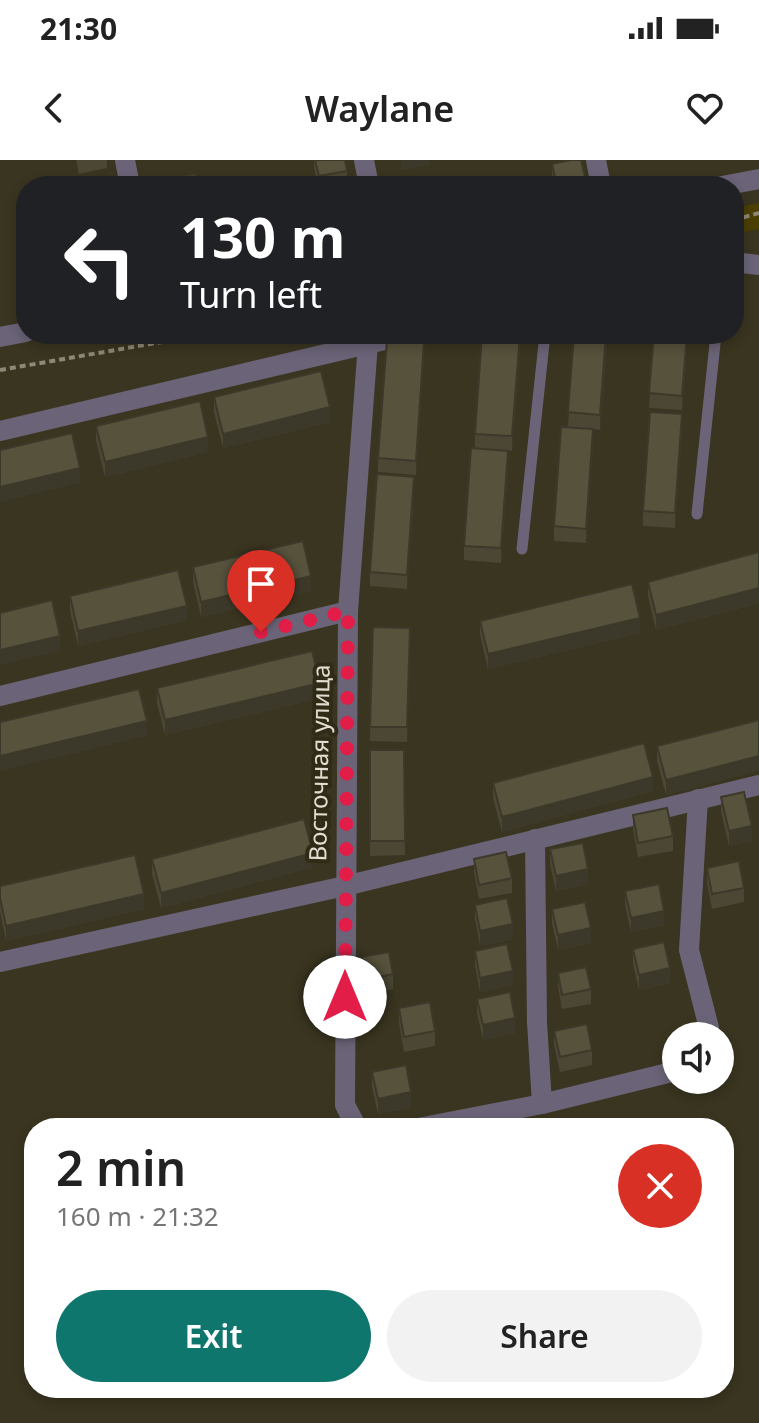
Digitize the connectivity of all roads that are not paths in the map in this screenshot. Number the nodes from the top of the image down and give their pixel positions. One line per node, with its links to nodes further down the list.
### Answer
1 (364, 344): 5 (street)
2 (368, 344): 8 (street, Восточная улица)
3 (544, 344): 7 (lane)
4 (715, 344): 6 (lane)
5 (0, 431)
6 (697, 514)
7 (522, 549)
8 (348, 611): 9 (street); 13 (street, Восточная улица)
9 (0, 696)
10 (759, 785): 11 (street)
11 (698, 799): 12 (street); 15 (street)
12 (535, 839): 13 (street); 17 (street)
13 (345, 886): 14 (street); 18 (street, Восточная улица)
14 (0, 962)
15 (707, 1022)
16 (662, 1074): 17 (street)
17 (542, 1104): 19 (street)
18 (352, 1118)
19 (470, 1118)

